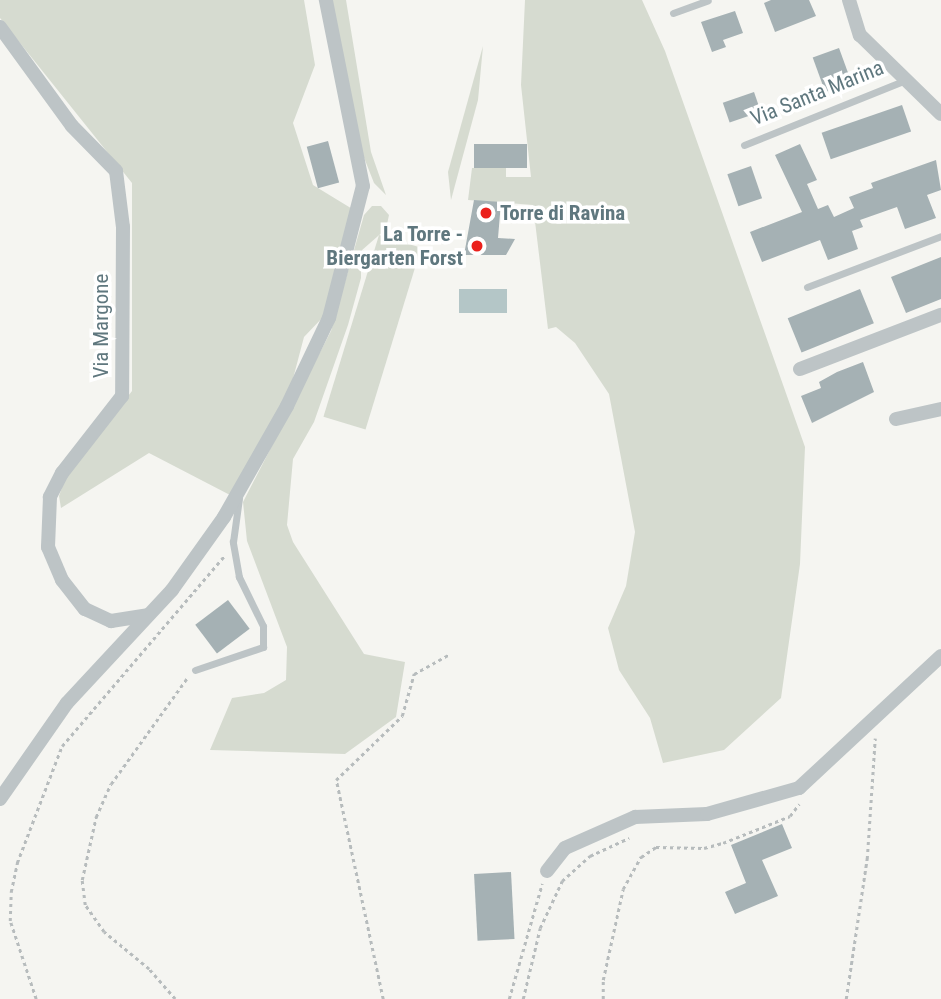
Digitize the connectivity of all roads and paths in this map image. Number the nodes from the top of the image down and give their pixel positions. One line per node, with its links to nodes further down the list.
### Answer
1 (326, 0): 15 (street)
2 (708, 0): 4 (lane)
3 (849, 0): 6 (street, Via Santa Marina)
4 (673, 13)
5 (0, 27): 17 (street, Via Margone)
6 (906, 80): 7 (street, Via Santa Marina); 8 (lane, Via Santa Marina)
7 (941, 114)
8 (744, 145)
9 (941, 236): 10 (lane)
10 (807, 287)
11 (941, 315): 12 (street)
12 (800, 369)
13 (941, 409): 14 (street)
14 (896, 419)
15 (240, 493): 16 (lane); 17 (street)
16 (233, 542): 20 (lane); 26 (path)
17 (148, 615): 23 (street)
18 (450, 654): 28 (path)
19 (941, 656): 21 (street)
20 (195, 670): 27 (path)
21 (876, 720): 22 (street); 32 (path)
22 (809, 779): 25 (street); 31 (path)
23 (0, 799)
24 (638, 830): 30 (path)
25 (547, 871): 29 (path)
26 (36, 999)
27 (175, 999)
28 (383, 999)
29 (509, 999)
30 (523, 999)
31 (603, 999)
32 (846, 999)

